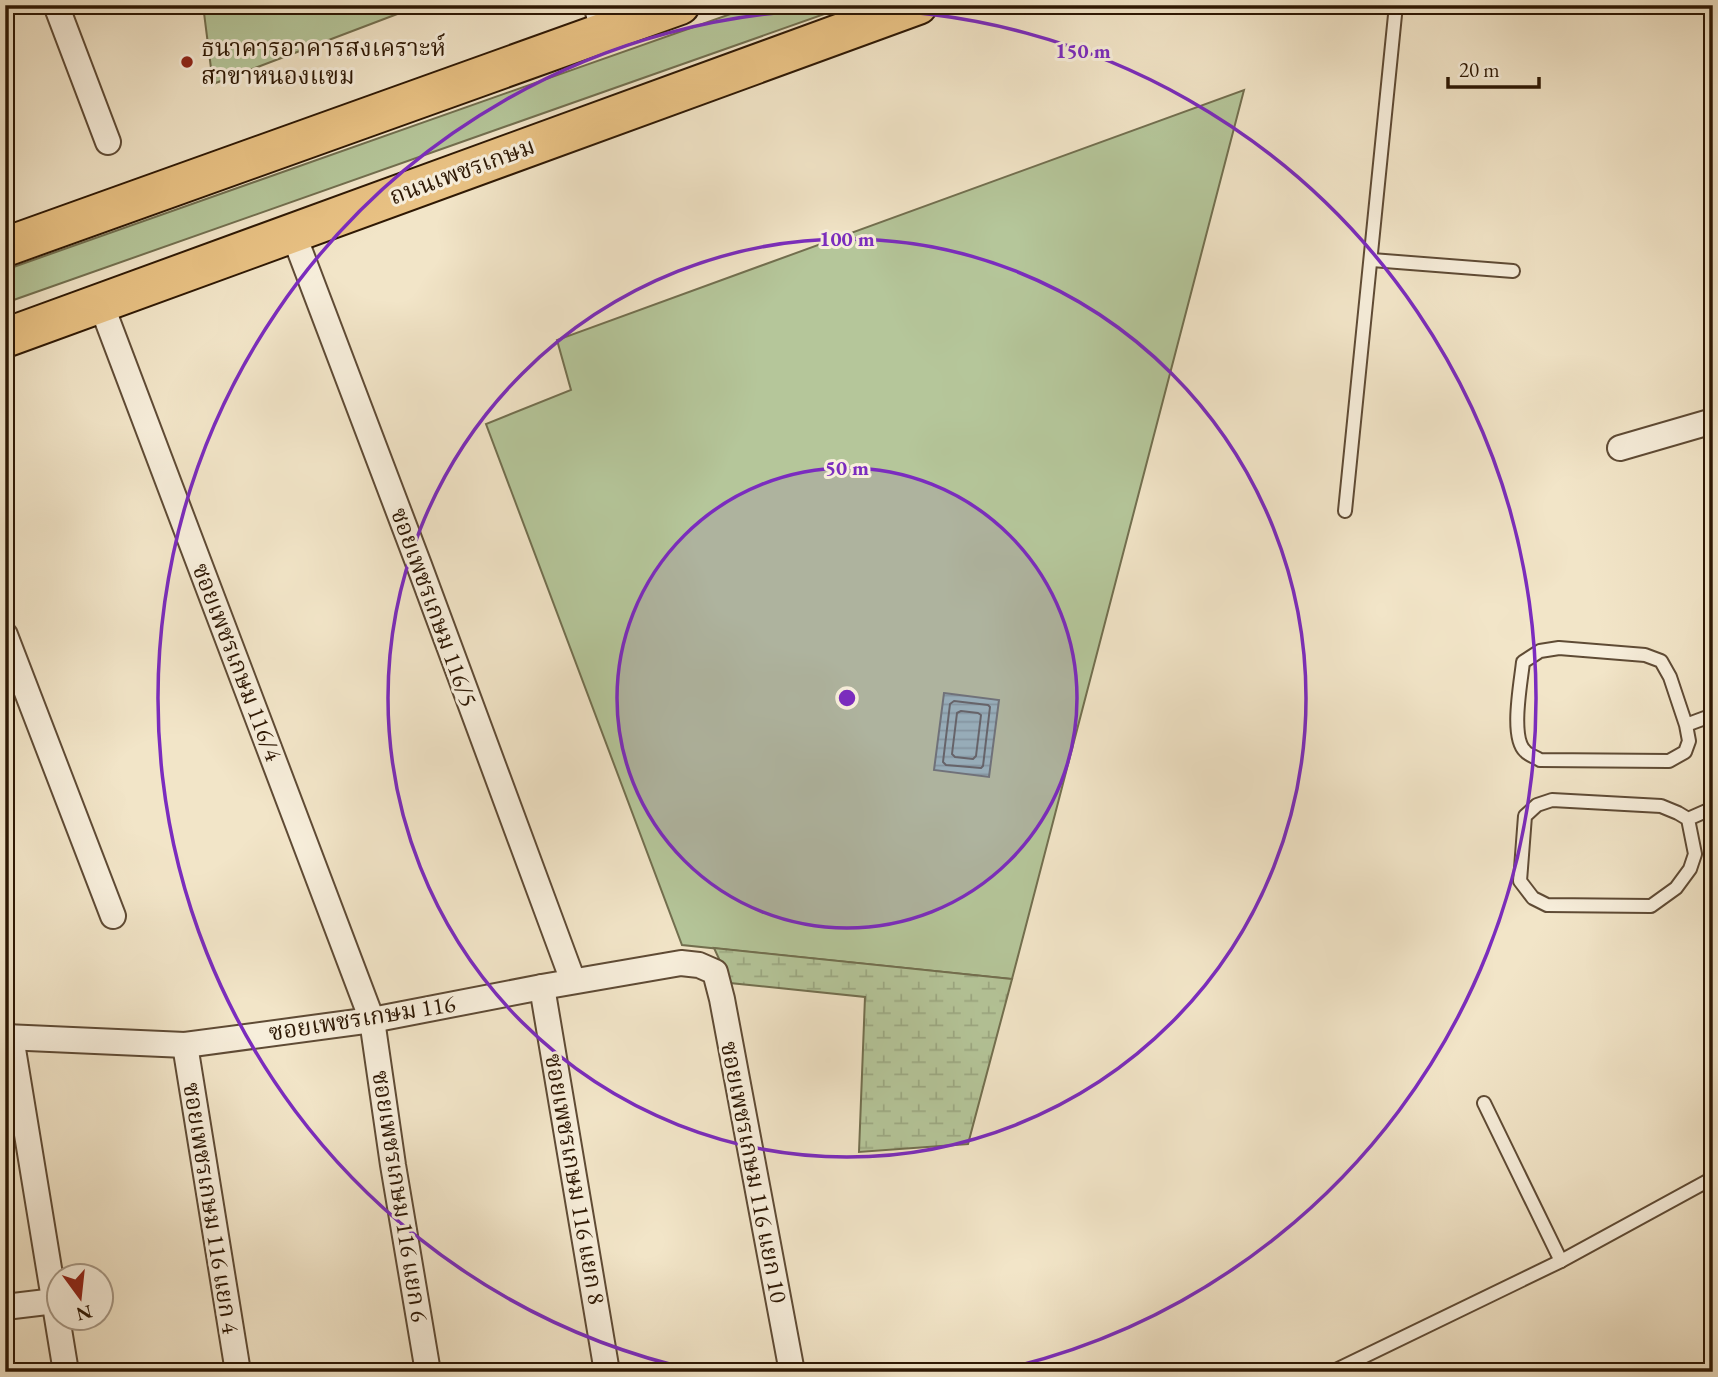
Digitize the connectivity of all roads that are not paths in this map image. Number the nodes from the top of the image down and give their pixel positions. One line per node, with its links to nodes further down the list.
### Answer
1 (56, 5): 6 (street)
2 (680, 5): 5 (main road)
3 (918, 5): 7 (main road, ถนนเพชรเกษม)
4 (1396, 5): 9 (lane)
5 (594, 20): 8 (main road)
6 (108, 142)
7 (293, 233): 11 (main road, ถนนเพชรเกษม); 23 (street, ซอยเพชรเกษม 116/5)
8 (5, 247)
9 (1372, 260): 10 (lane); 15 (lane)
10 (1513, 271)
11 (101, 304): 12 (main road, ถนนเพชรเกษม); 25 (street, ซอยเพชรเกษม 116/4)
12 (5, 338)
13 (1713, 421): 14 (street)
14 (1619, 449)
15 (1345, 512)
16 (5, 635): 21 (street)
17 (1713, 715): 18 (lane)
18 (1686, 725): 18 (lane)
19 (1713, 808): 20 (lane)
20 (1688, 820): 20 (lane)
21 (113, 916)
22 (715, 972): 23 (street, ซอยเพชรเกษม 116); 39 (street, ซอยเพชรเกษม 116 แยก 10)
23 (573, 981): 24 (street, ซอยเพชรเกษม 116)
24 (542, 987): 25 (street, ซอยเพชรเกษม 116); 38 (street, ซอยเพชรเกษม 116 แยก 8)
25 (372, 1020): 27 (street, ซอยเพชรเกษม 116); 37 (street, ซอยเพชรเกษม 116 แยก 6)
26 (8, 1037): 27 (street, ซอยเพชรเกษม 116); 31 (street)
27 (185, 1045): 36 (street, ซอยเพชรเกษม 116 แยก 4)
28 (1484, 1103): 30 (lane)
29 (1713, 1178): 30 (lane)
30 (1561, 1261): 40 (lane)
31 (48, 1262)
32 (46, 1302): 33 (street)
33 (5, 1307)
34 (60, 1332): 35 (street)
35 (66, 1372)
36 (238, 1372)
37 (428, 1372)
38 (607, 1372)
39 (792, 1372)
40 (1332, 1372)

